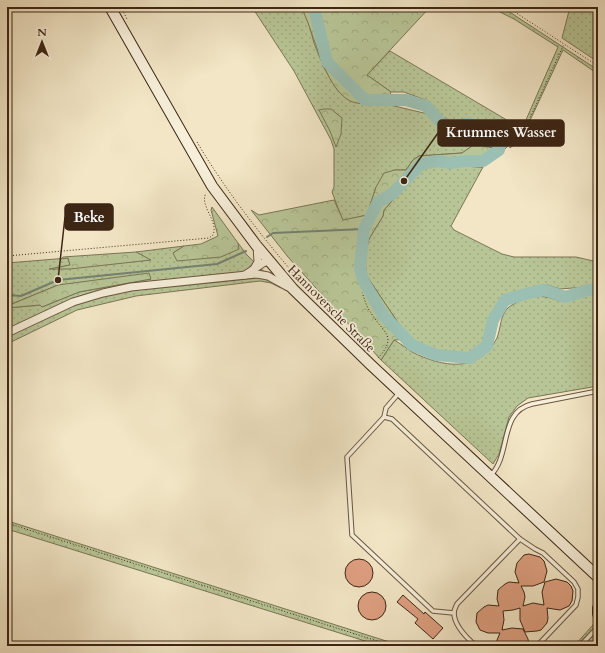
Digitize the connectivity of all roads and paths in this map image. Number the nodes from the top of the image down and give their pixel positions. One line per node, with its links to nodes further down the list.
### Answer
1 (110, 7): 8 (main road, Hannoversche Straße)
2 (507, 7): 3 (path)
3 (564, 44): 4 (path); 5 (path)
4 (598, 66)
5 (524, 131)
6 (213, 169): 14 (path)
7 (209, 190): 9 (path)
8 (256, 245): 10 (main road, Hannoversche Straße); 11 (street)
9 (7, 256)
10 (269, 261): 11 (street); 12 (main road, Hannoversche Straße)
11 (255, 272): 12 (street); 15 (street)
12 (293, 290): 16 (main road, Hannoversche Straße)
13 (363, 295): 16 (path)
14 (316, 299)
15 (7, 333)
16 (371, 365): 18 (main road, Hannoversche Straße)
17 (598, 391): 20 (lane)
18 (400, 392): 19 (lane); 20 (main road, Hannoversche Straße)
19 (384, 417): 22 (lane); 25 (lane)
20 (490, 476): 23 (main road, Hannoversche Straße)
21 (7, 523): 29 (path)
22 (520, 539): 25 (lane); 31 (lane)
23 (598, 577)
24 (598, 608): 26 (main road)
25 (454, 613): 30 (lane)
26 (598, 614)
27 (598, 626): 32 (lane)
28 (598, 637): 33 (path)
29 (393, 646)
30 (476, 646)
31 (537, 646)
32 (580, 646)
33 (590, 646)

